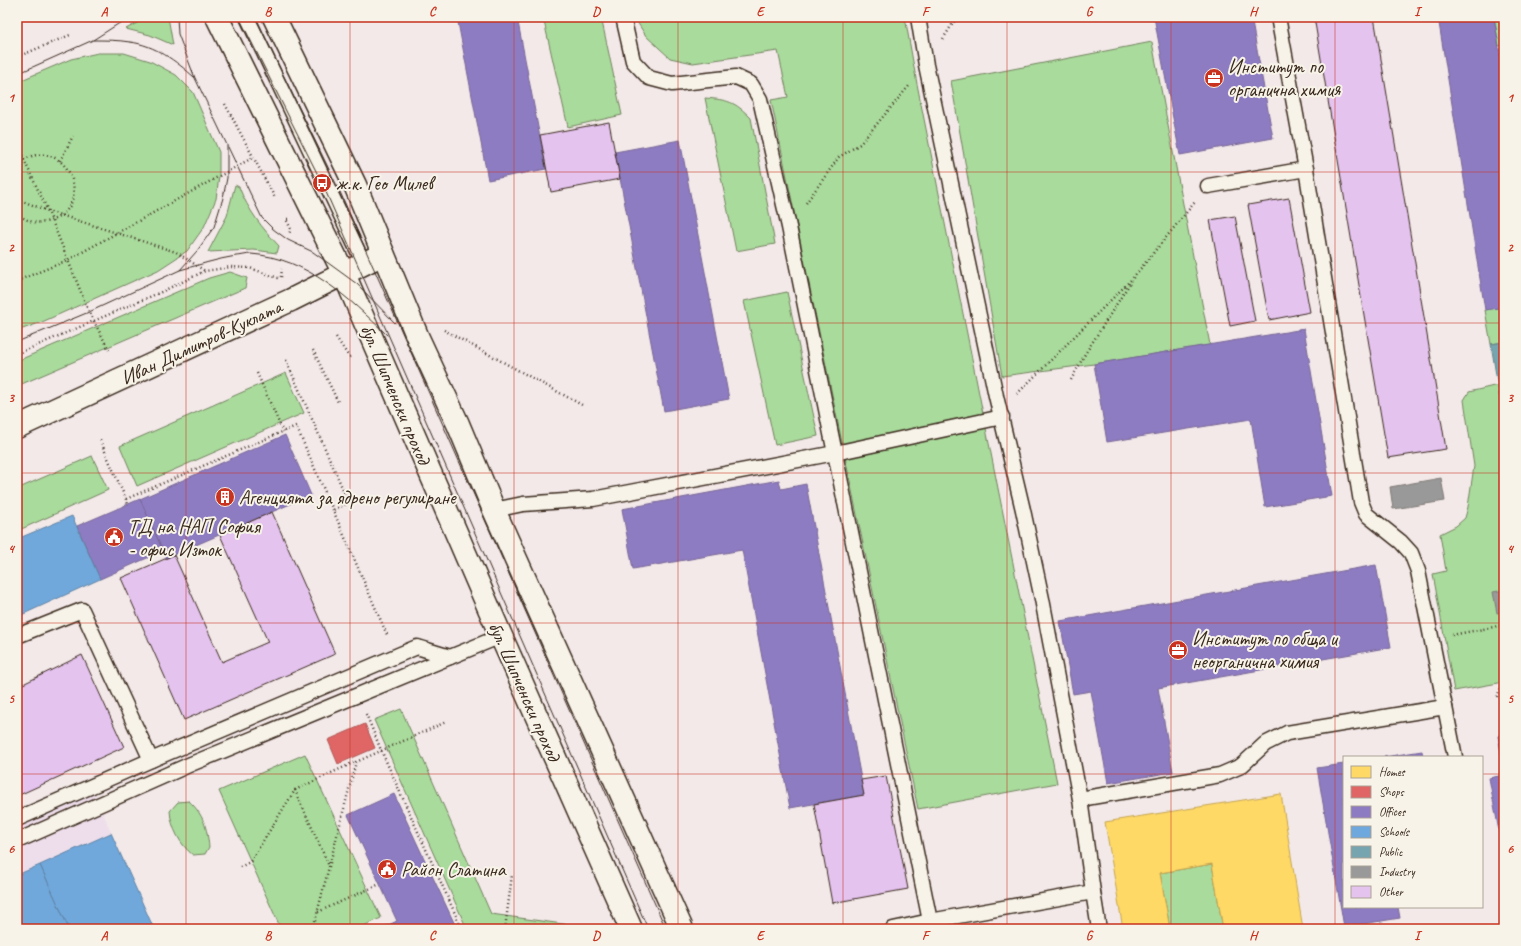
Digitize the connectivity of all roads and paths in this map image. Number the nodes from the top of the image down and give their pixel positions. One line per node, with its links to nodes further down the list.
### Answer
1 (217, 17): 33 (main road, бул. Шипченски проход)
2 (247, 17): 29 (lane)
3 (274, 17): 29 (main road, бул. Шипченски проход)
4 (623, 17): 26 (lane)
5 (918, 17): 9 (lane)
6 (1278, 17): 17 (lane)
7 (70, 35): 8 (path)
8 (17, 57)
9 (926, 65): 26 (path); 48 (lane)
10 (226, 104): 13 (path)
11 (73, 136): 15 (path)
12 (17, 144): 14 (path)
13 (254, 157): 19 (path); 27 (path)
14 (23, 159): 15 (path); 16 (path); 21 (path)
15 (60, 161): 23 (path)
16 (17, 164)
17 (1306, 168): 18 (lane); 60 (lane)
18 (1208, 186): 34 (path)
19 (275, 198)
20 (17, 199): 21 (path)
21 (48, 211): 23 (path); 25 (path)
22 (17, 213): 25 (path)
23 (61, 216): 25 (path); 27 (path)
24 (286, 219): 28 (path)
25 (52, 220): 30 (path)
26 (789, 226): 52 (lane)
27 (116, 234): 30 (path); 32 (path)
28 (290, 234)
29 (374, 259): 33 (main road, Иван Димитров-Куклата); 56 (main road, бул. Шипченски проход)
30 (68, 260): 35 (path); 36 (path)
31 (282, 269): 32 (path)
32 (205, 271): 36 (path)
33 (344, 274): 49 (main road, Иван Димитров-Куклата); 59 (main road, бул. Шипченски проход)
34 (1132, 280): 45 (path); 48 (path)
35 (17, 281)
36 (94, 321): 39 (path); 41 (path)
37 (438, 332): 47 (path)
38 (336, 337): 42 (path)
39 (109, 350)
40 (314, 350): 46 (path)
41 (17, 354)
42 (354, 356)
43 (286, 360): 55 (path)
44 (257, 373): 50 (path)
45 (1070, 380)
46 (338, 402)
47 (582, 406)
48 (1002, 417): 52 (lane); 73 (lane)
49 (17, 427)
50 (283, 432): 53 (path); 55 (path)
51 (100, 440): 53 (path)
52 (835, 453): 56 (lane); 82 (lane)
53 (126, 499): 54 (path)
54 (128, 504)
55 (333, 510): 61 (path)
56 (494, 510): 87 (main road, бул. Шипченски проход)
57 (1504, 624): 60 (path)
58 (17, 636): 70 (lane)
59 (501, 636): 62 (lane); 86 (main road, бул. Шипченски проход)
60 (1431, 639): 66 (lane)
61 (396, 656): 62 (lane); 70 (lane)
62 (450, 658): 64 (lane)
63 (1504, 680): 65 (path)
64 (358, 695): 68 (path); 75 (lane)
65 (1497, 697)
66 (1445, 707): 69 (lane); 73 (lane)
67 (446, 722): 68 (path)
68 (381, 750): 71 (path); 84 (path)
69 (1455, 756)
70 (151, 760): 74 (lane)
71 (356, 762): 72 (path); 76 (path)
72 (295, 790): 76 (path); 77 (path)
73 (1080, 799): 80 (lane)
74 (17, 819)
75 (17, 841)
76 (329, 866): 81 (path)
77 (240, 867)
78 (512, 874): 85 (path)
79 (380, 884): 81 (path)
80 (1093, 892): 82 (lane); 89 (lane)
81 (317, 913): 83 (path)
82 (930, 921): 88 (lane)
83 (313, 929)
84 (462, 929)
85 (504, 929)
86 (631, 929)
87 (682, 929)
88 (893, 929)
89 (1099, 929)

